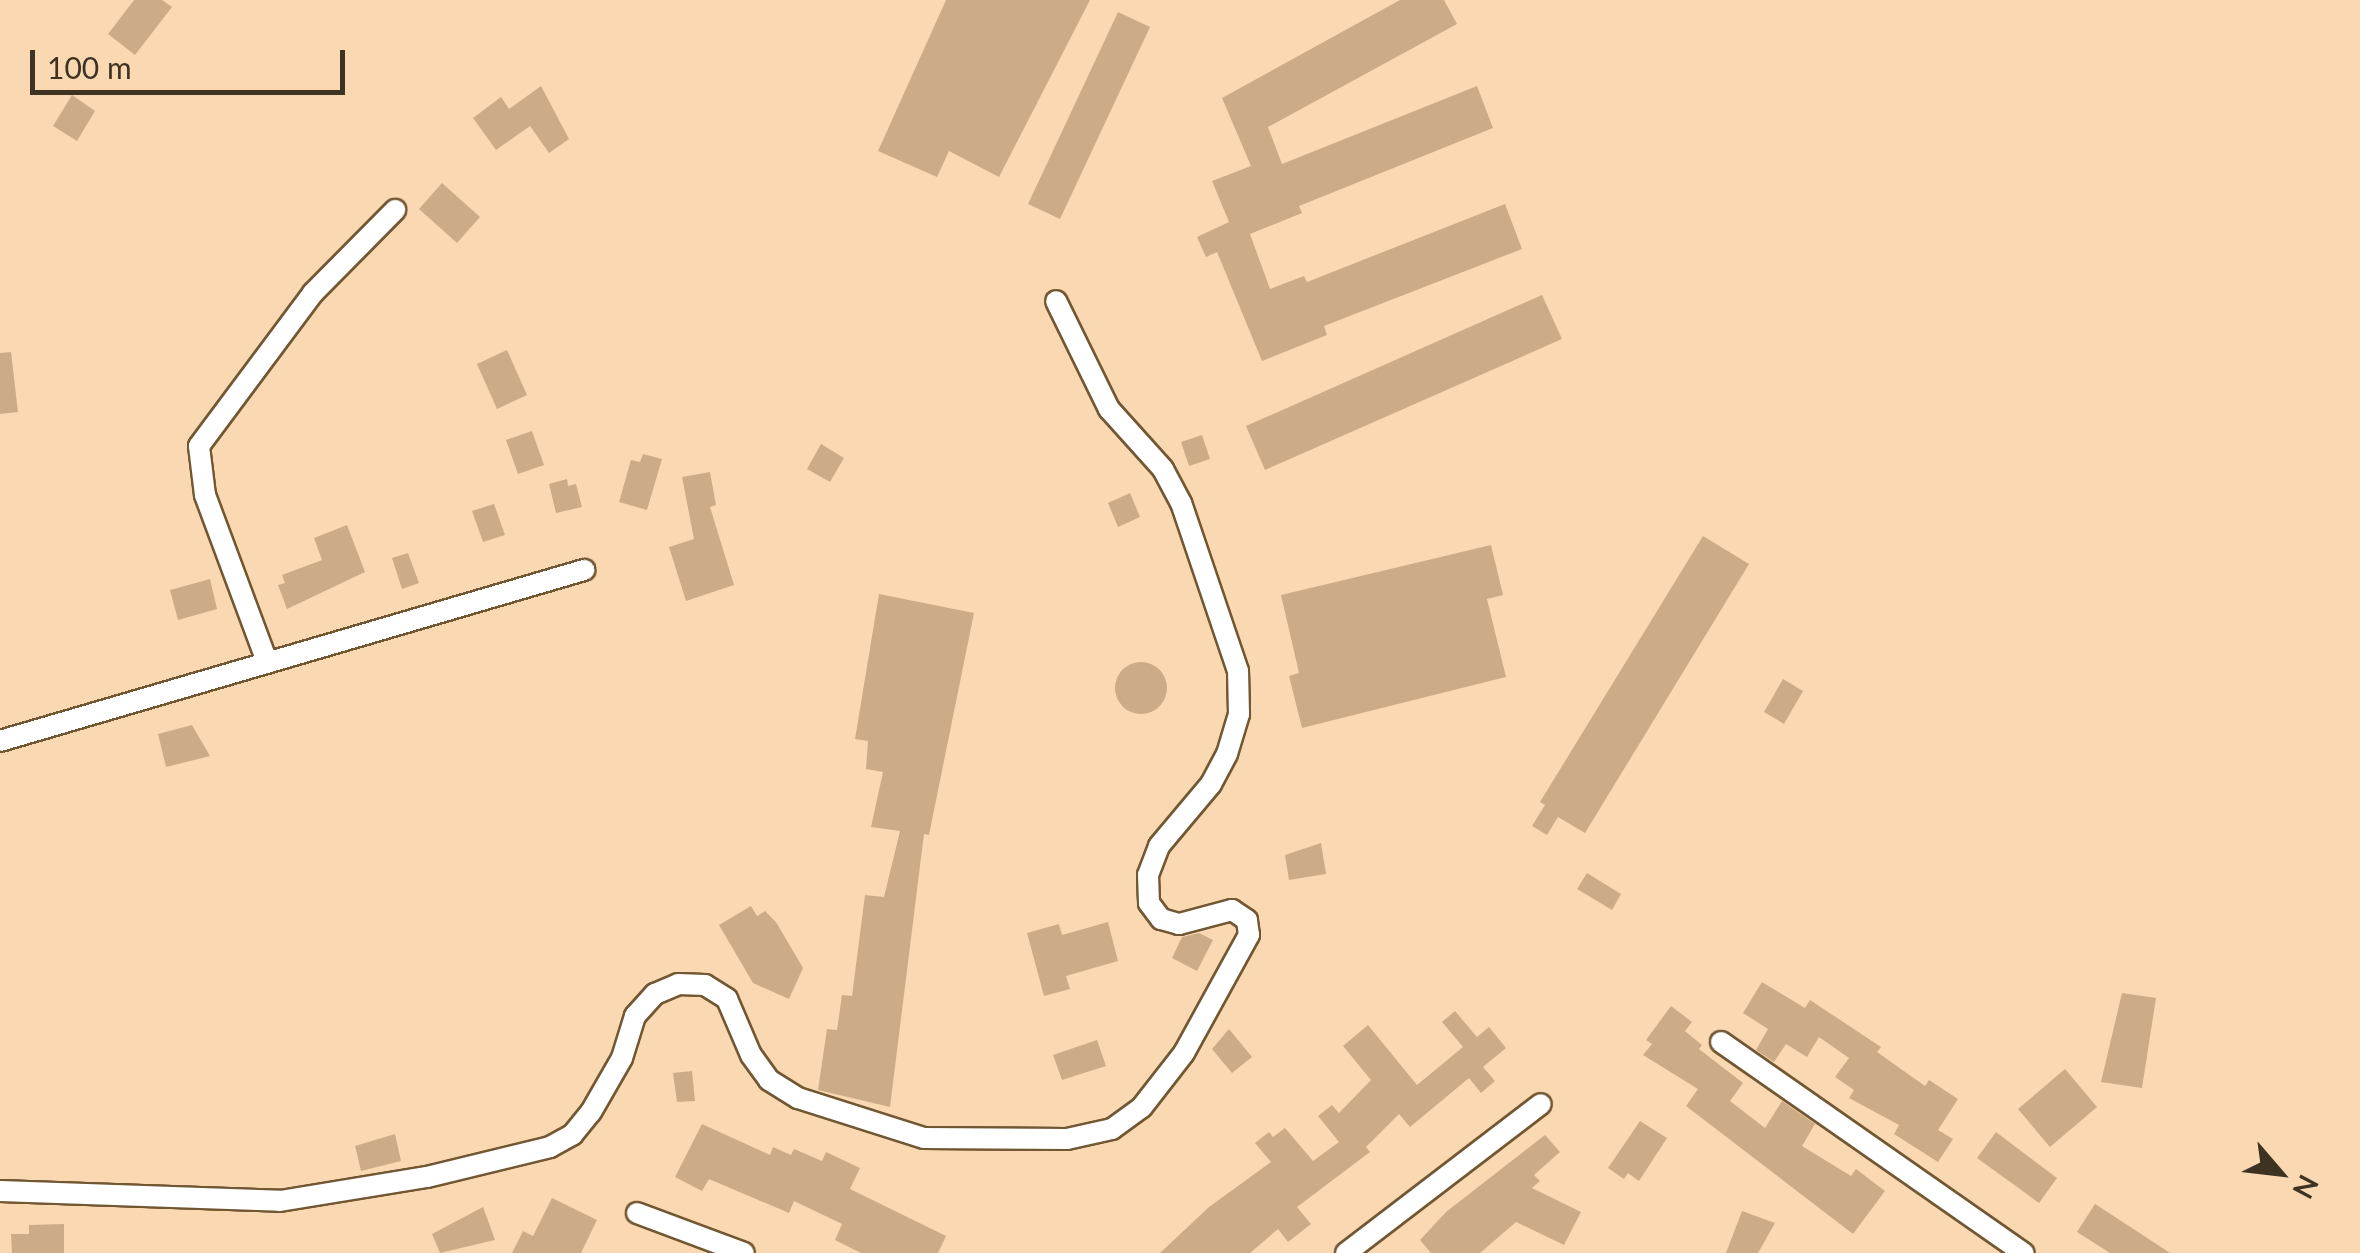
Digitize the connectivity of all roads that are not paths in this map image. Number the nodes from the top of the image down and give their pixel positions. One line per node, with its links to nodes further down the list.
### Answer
1 (395, 210): 4 (street)
2 (1056, 300): 8 (street)
3 (584, 570): 4 (street)
4 (266, 660): 5 (street)
5 (0, 741)
6 (1720, 1042): 12 (street)
7 (1541, 1104): 11 (street)
8 (0, 1191)
9 (637, 1213): 10 (street)
10 (744, 1253)
11 (1346, 1253)
12 (2024, 1253)

